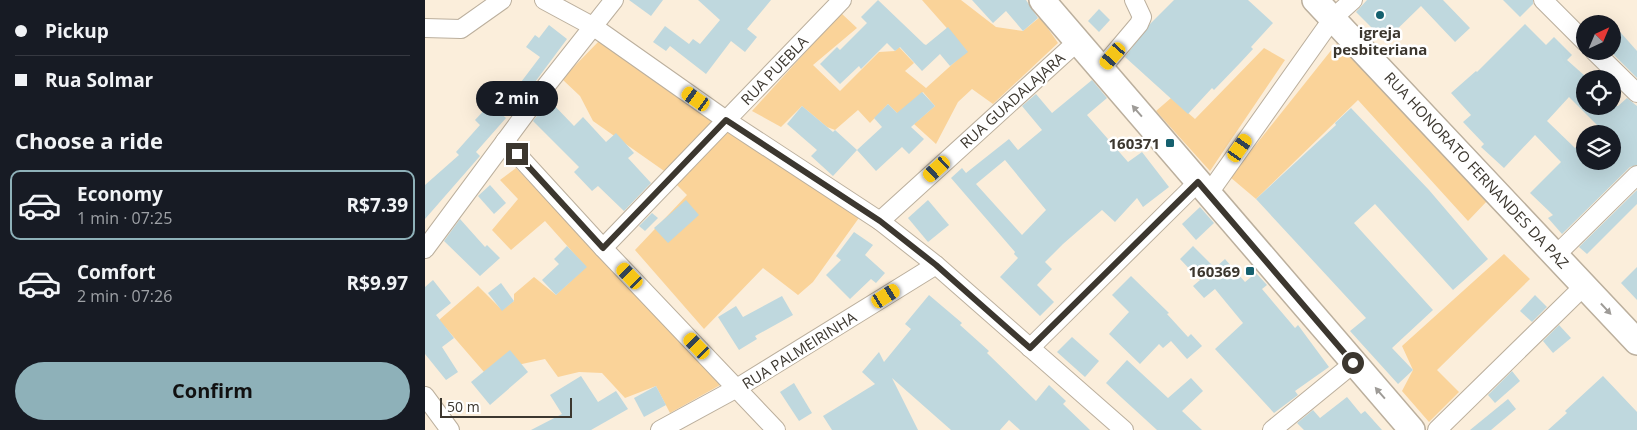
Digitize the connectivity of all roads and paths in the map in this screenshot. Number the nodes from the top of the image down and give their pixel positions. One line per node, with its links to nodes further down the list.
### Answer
1 (501, 0): 12 (street)
2 (544, 0): 11 (street)
3 (614, 0): 11 (street)
4 (842, 0): 18 (street, RUA PUEBLA)
5 (1042, 0): 14 (main road)
6 (1134, 0): 16 (street)
7 (1315, 0): 10 (main road, RUA HONORATO FERNANDES DA PAZ)
8 (1353, 0): 10 (street)
9 (1543, 0): 13 (street)
10 (1333, 18): 21 (street); 25 (main road, RUA HONORATO FERNANDES DA PAZ)
11 (593, 27): 18 (street); 19 (street)
12 (425, 28)
13 (1576, 33)
14 (1078, 41): 16 (main road); 22 (street, RUA GUADALAJARA)
15 (1604, 60): 17 (street)
16 (1101, 69): 21 (main road, one-way to 16)
17 (1637, 94)
18 (726, 120): 22 (street); 23 (street, RUA PUEBLA)
19 (505, 140): 23 (street); 24 (street)
20 (1637, 175): 25 (street)
21 (1204, 188): 29 (street); 30 (main road)
22 (880, 221): 26 (street)
23 (603, 248): 31 (street)
24 (425, 249)
25 (1556, 255): 27 (main road, RUA HONORATO FERNANDES DA PAZ)
26 (936, 265): 29 (street); 31 (street, RUA PALMEIRINHA)
27 (1585, 285): 28 (main road, RUA HONORATO FERNANDES DA PAZ, one-way to 28); 39 (street)
28 (1637, 342)
29 (1030, 348): 36 (street)
30 (1353, 363): 37 (street); 38 (main road, one-way to 30)
31 (737, 388): 34 (street, RUA PALMEIRINHA); 35 (street)
32 (425, 396): 33 (street)
33 (449, 430)
34 (661, 430)
35 (776, 430)
36 (1124, 430)
37 (1271, 430)
38 (1412, 430)
39 (1437, 430)

